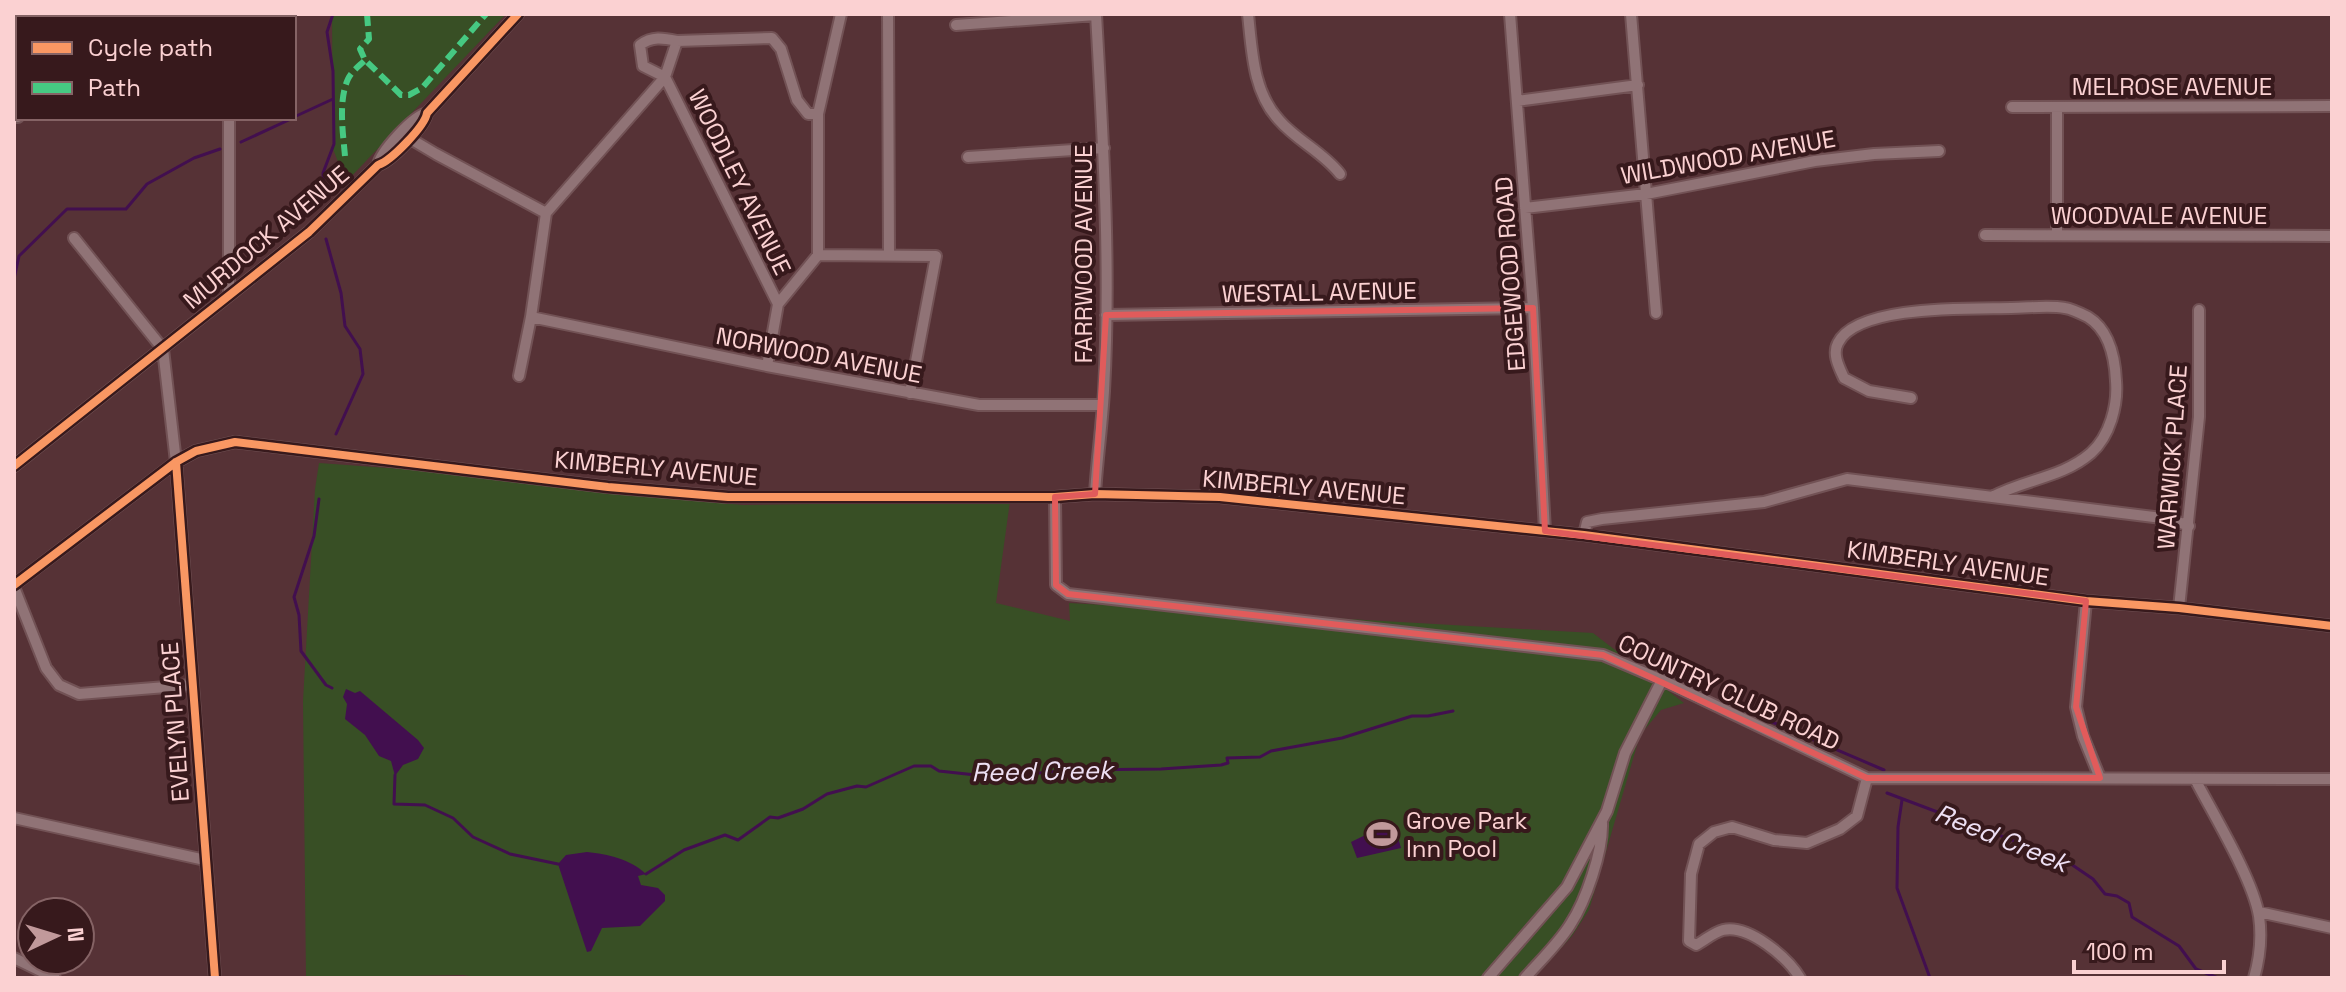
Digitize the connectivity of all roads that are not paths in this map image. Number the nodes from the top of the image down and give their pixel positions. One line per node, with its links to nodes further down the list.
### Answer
1 (518, 14): 18 (street, MURDOCK AVENUE)
2 (841, 14): 16 (street)
3 (888, 14): 30 (street)
4 (1096, 14): 8 (street); 19 (street, FARRWOOD AVENUE)
5 (1248, 14): 22 (street)
6 (1510, 14): 12 (street, EDGEWOOD ROAD)
7 (1631, 14): 11 (street)
8 (956, 25)
9 (677, 41): 10 (street); 10 (street, WOODLEY AVENUE); 16 (street)
10 (665, 77): 25 (street); 33 (street, WOODLEY AVENUE)
11 (1638, 85): 12 (street); 23 (street)
12 (1517, 101): 24 (street, EDGEWOOD ROAD)
13 (2332, 106): 15 (street, MELROSE AVENUE)
14 (2012, 107): 15 (street, MELROSE AVENUE)
15 (2057, 107): 26 (street)
16 (818, 114): 31 (street)
17 (229, 120): 32 (street)
18 (406, 134): 25 (street); 32 (street, MURDOCK AVENUE)
19 (1104, 148): 21 (street); 37 (street, FARRWOOD AVENUE)
20 (1939, 151): 23 (street, WILDWOOD AVENUE)
21 (968, 157)
22 (1340, 174)
23 (1646, 194): 24 (street, WILDWOOD AVENUE); 36 (street)
24 (1525, 208): 34 (street, EDGEWOOD ROAD)
25 (546, 213): 38 (street)
26 (2057, 234): 27 (street, WOODVALE AVENUE); 28 (street, WOODVALE AVENUE)
27 (1985, 235)
28 (2332, 236)
29 (74, 238): 39 (street)
30 (889, 254): 31 (street); 42 (street)
31 (818, 255): 33 (street)
32 (229, 295): 39 (street, MURDOCK AVENUE)
33 (778, 304): 40 (street)
34 (1533, 308): 37 (street, WESTALL AVENUE); 51 (street, EDGEWOOD ROAD)
35 (2199, 310): 50 (street, WARWICK PLACE)
36 (1656, 313)
37 (1106, 315): 44 (street, FARRWOOD AVENUE)
38 (531, 317): 40 (street, NORWOOD AVENUE); 41 (street)
39 (163, 349): 45 (street, EVELYN PLACE); 46 (street, MURDOCK AVENUE)
40 (767, 366): 42 (street, NORWOOD AVENUE)
41 (519, 376)
42 (910, 393): 44 (street, NORWOOD AVENUE)
43 (1911, 398): 49 (street)
44 (1101, 405): 47 (street, FARRWOOD AVENUE)
45 (176, 462): 48 (street, KIMBERLY AVENUE); 53 (street, KIMBERLY AVENUE); 58 (street, EVELYN PLACE)
46 (14, 466)
47 (1095, 494): 48 (street, KIMBERLY AVENUE); 51 (street, KIMBERLY AVENUE)
48 (1055, 497): 57 (street, COUNTRY CLUB ROAD)
49 (1992, 497): 50 (street); 52 (street)
50 (2189, 526): 55 (street, WARWICK PLACE)
51 (1545, 531): 52 (street, KIMBERLY AVENUE)
52 (1584, 535): 54 (street, KIMBERLY AVENUE)
53 (14, 586): 58 (street)
54 (2086, 601): 55 (street, KIMBERLY AVENUE); 60 (street)
55 (2179, 608): 56 (street, KIMBERLY AVENUE)
56 (2332, 626)
57 (1662, 680): 59 (street, COUNTRY CLUB ROAD); 64 (street)
58 (191, 685): 65 (street, EVELYN PLACE)
59 (1867, 778): 60 (street, COUNTRY CLUB ROAD); 73 (street)
60 (2100, 778): 61 (street, COUNTRY CLUB ROAD)
61 (2195, 779): 62 (street, COUNTRY CLUB ROAD); 66 (street)
62 (2332, 779)
63 (14, 818): 65 (street)
64 (1602, 821): 71 (street); 72 (street)
65 (205, 860): 70 (street, EVELYN PLACE)
66 (2259, 912): 67 (street); 74 (street)
67 (2332, 928)
68 (14, 958): 69 (street)
69 (55, 978)
70 (215, 978)
71 (1488, 978)
72 (1525, 978)
73 (1800, 978)
74 (2254, 978)

